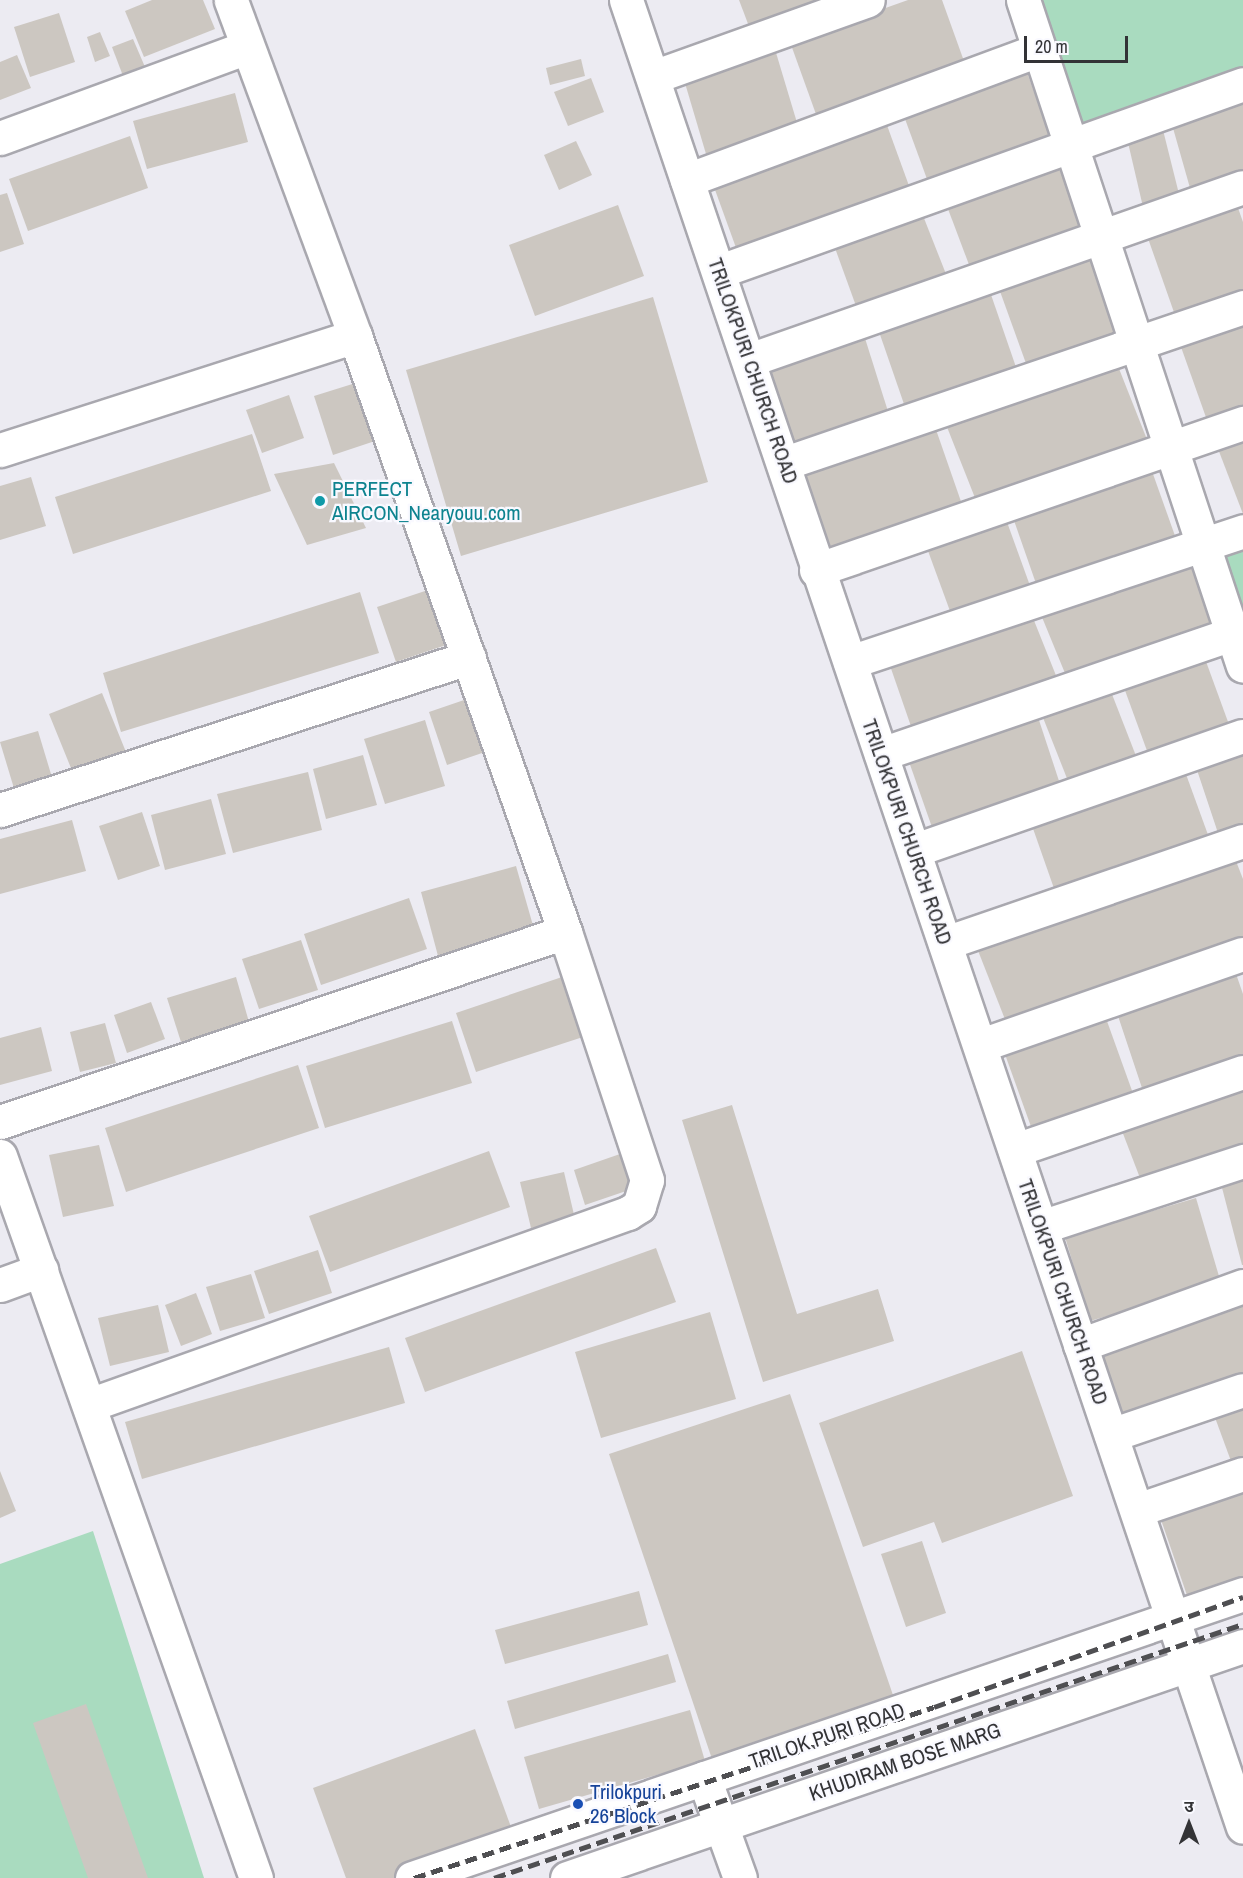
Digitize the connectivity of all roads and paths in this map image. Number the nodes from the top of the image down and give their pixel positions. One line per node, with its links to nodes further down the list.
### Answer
1 (231, 0): 5 (street)
2 (626, 0): 7 (street, TRILOKPURI CHURCH ROAD)
3 (868, 0): 7 (street)
4 (1023, 0): 6 (street)
5 (247, 47): 9 (street); 16 (street)
6 (1040, 50): 10 (street); 11 (street)
7 (652, 77): 11 (street, TRILOKPURI CHURCH ROAD)
8 (1243, 84): 10 (street)
9 (0, 138)
10 (1072, 145): 13 (street); 14 (street)
11 (687, 180): 14 (street, TRILOKPURI CHURCH ROAD)
12 (1243, 187): 13 (street)
13 (1102, 235): 17 (street); 18 (street)
14 (720, 271): 18 (street, TRILOKPURI CHURCH ROAD)
15 (1243, 307): 17 (street)
16 (355, 336): 21 (street); 27 (street)
17 (1138, 342): 20 (street); 22 (street)
18 (749, 360): 22 (street, TRILOKPURI CHURCH ROAD)
19 (1243, 423): 20 (street)
20 (1170, 447): 24 (street); 25 (street)
21 (0, 450)
22 (785, 463): 25 (street, TRILOKPURI CHURCH ROAD)
23 (1243, 531): 24 (street)
24 (1203, 545): 26 (street); 28 (street)
25 (816, 570): 28 (street, TRILOKPURI CHURCH ROAD)
26 (1232, 634): 29 (street); 31 (street)
27 (469, 658): 32 (street); 35 (street)
28 (850, 662): 31 (street, TRILOKPURI CHURCH ROAD)
29 (1243, 666)
30 (1243, 736): 34 (street)
31 (881, 754): 34 (street, TRILOKPURI CHURCH ROAD)
32 (0, 810)
33 (1243, 841): 36 (street)
34 (915, 850): 36 (street, TRILOKPURI CHURCH ROAD)
35 (565, 932): 40 (street); 50 (street)
36 (945, 942): 38 (street, TRILOKPURI CHURCH ROAD)
37 (1243, 954): 38 (street)
38 (981, 1045): 41 (street, TRILOKPURI CHURCH ROAD)
39 (1243, 1071): 41 (street)
40 (0, 1122)
41 (1015, 1150): 44 (street, TRILOKPURI CHURCH ROAD)
42 (0, 1156): 45 (street)
43 (1243, 1161): 44 (street)
44 (1041, 1227): 48 (street, TRILOKPURI CHURCH ROAD)
45 (41, 1270): 46 (street); 50 (street)
46 (0, 1285)
47 (1243, 1286): 48 (street)
48 (1080, 1345): 51 (street, TRILOKPURI CHURCH ROAD)
49 (1243, 1390): 51 (street)
50 (89, 1404): 61 (street)
51 (1111, 1435): 53 (street, TRILOKPURI CHURCH ROAD)
52 (1243, 1474): 53 (street)
53 (1137, 1510): 55 (street, TRILOKPURI CHURCH ROAD)
54 (1243, 1594): 55 (street, TRILOK PURI ROAD)
55 (1172, 1617): 57 (street, TRILOKPURI CHURCH ROAD); 58 (street, TRILOK PURI ROAD)
56 (1243, 1646): 57 (street, KHUDIRAM BOSE MARG)
57 (1188, 1664): 59 (street, KHUDIRAM BOSE MARG); 60 (street, TRILOKPURI CHURCH ROAD)
58 (704, 1778): 59 (street); 62 (street, TRILOK PURI ROAD)
59 (721, 1825): 63 (street, KHUDIRAM BOSE MARG); 64 (street)
60 (1243, 1827)
61 (256, 1878)
62 (412, 1878)
63 (567, 1878)
64 (740, 1878)

